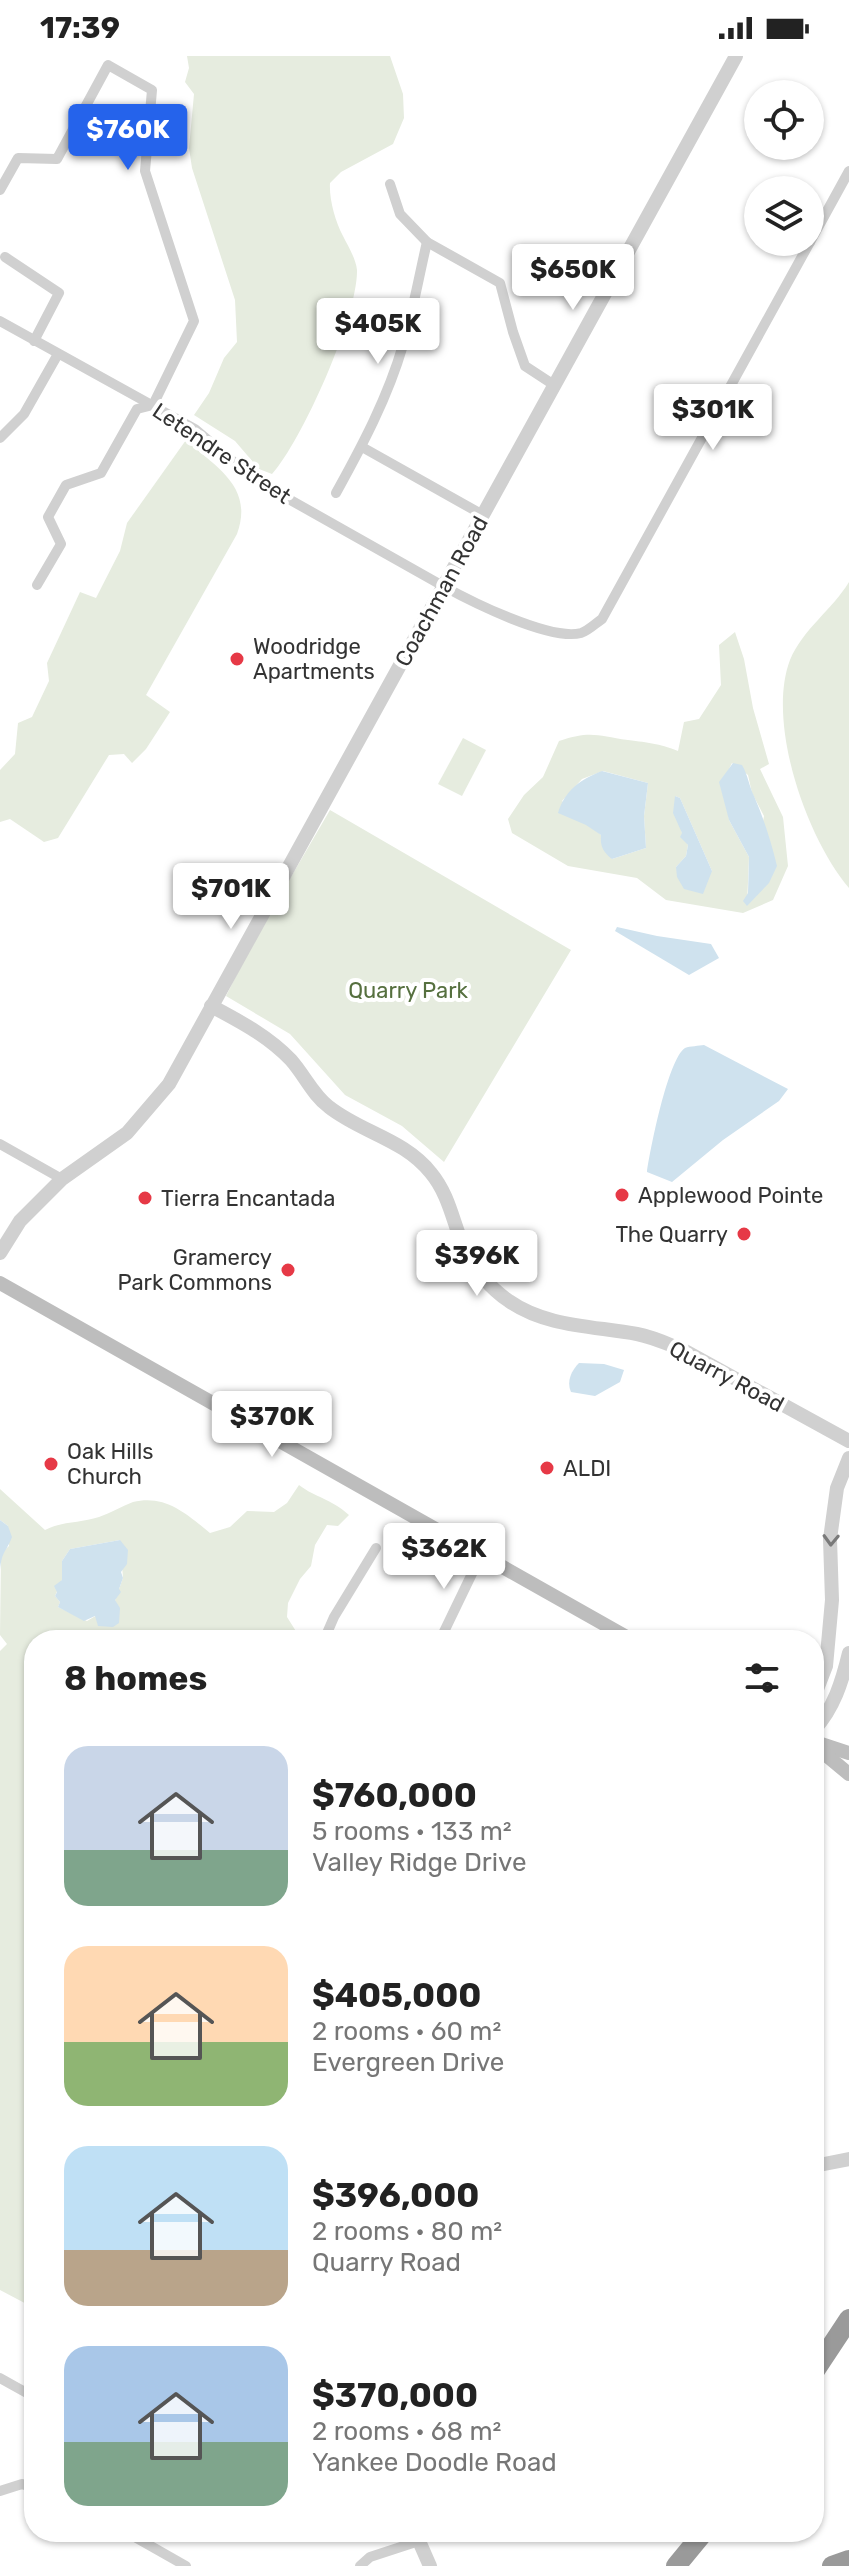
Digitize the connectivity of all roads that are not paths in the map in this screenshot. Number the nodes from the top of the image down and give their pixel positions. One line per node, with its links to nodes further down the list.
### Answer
1 (736, 56): 12 (street, Coachman Road)
2 (849, 171): 5 (street, Letendre Street)
3 (390, 184): 6 (street)
4 (0, 190): 13 (street)
5 (824, 217)
6 (427, 242): 12 (street); 15 (street)
7 (802, 256): 19 (street, Letendre Street)
8 (5, 257): 10 (street)
9 (0, 321): 10 (street, Letendre Street)
10 (34, 341): 11 (street, Letendre Street)
11 (58, 354): 13 (street, Letendre Street); 14 (street)
12 (554, 385): 17 (street, Coachman Road)
13 (153, 405): 18 (street); 19 (street, Letendre Street)
14 (0, 438)
15 (362, 447): 16 (street); 17 (street)
16 (336, 493)
17 (483, 515): 19 (street, Coachman Road)
18 (37, 585)
19 (443, 586): 20 (street, Coachman Road)
20 (211, 1006): 22 (street, Coachman Road); 25 (street, Quarry Road)
21 (0, 1144): 22 (street)
22 (62, 1179): 23 (street, Coachman Road)
23 (0, 1253)
24 (0, 1283): 28 (main road)
25 (849, 1441)
26 (849, 1458): 33 (street, one-way to 33)
27 (376, 1548): 29 (street)
28 (481, 1555): 30 (street); 31 (main road)
29 (328, 1630)
30 (445, 1630)
31 (614, 1630)
32 (849, 1653): 34 (street)
33 (824, 1671)
34 (824, 1719)
35 (824, 1746): 37 (main road)
36 (824, 1752): 38 (main road)
37 (849, 1753)
38 (849, 1774)
39 (849, 2159): 40 (street)
40 (824, 2164)
41 (849, 2319): 42 (highway)
42 (824, 2357)
43 (0, 2378): 44 (street)
44 (24, 2391)
45 (24, 2485): 46 (street)
46 (0, 2491)
47 (144, 2542): 52 (street)
48 (405, 2542): 53 (street)
49 (421, 2542): 54 (street)
50 (696, 2542): 55 (highway)
51 (849, 2560): 56 (highway)
52 (186, 2566)
53 (360, 2566)
54 (430, 2566)
55 (676, 2566)
56 (832, 2566)

